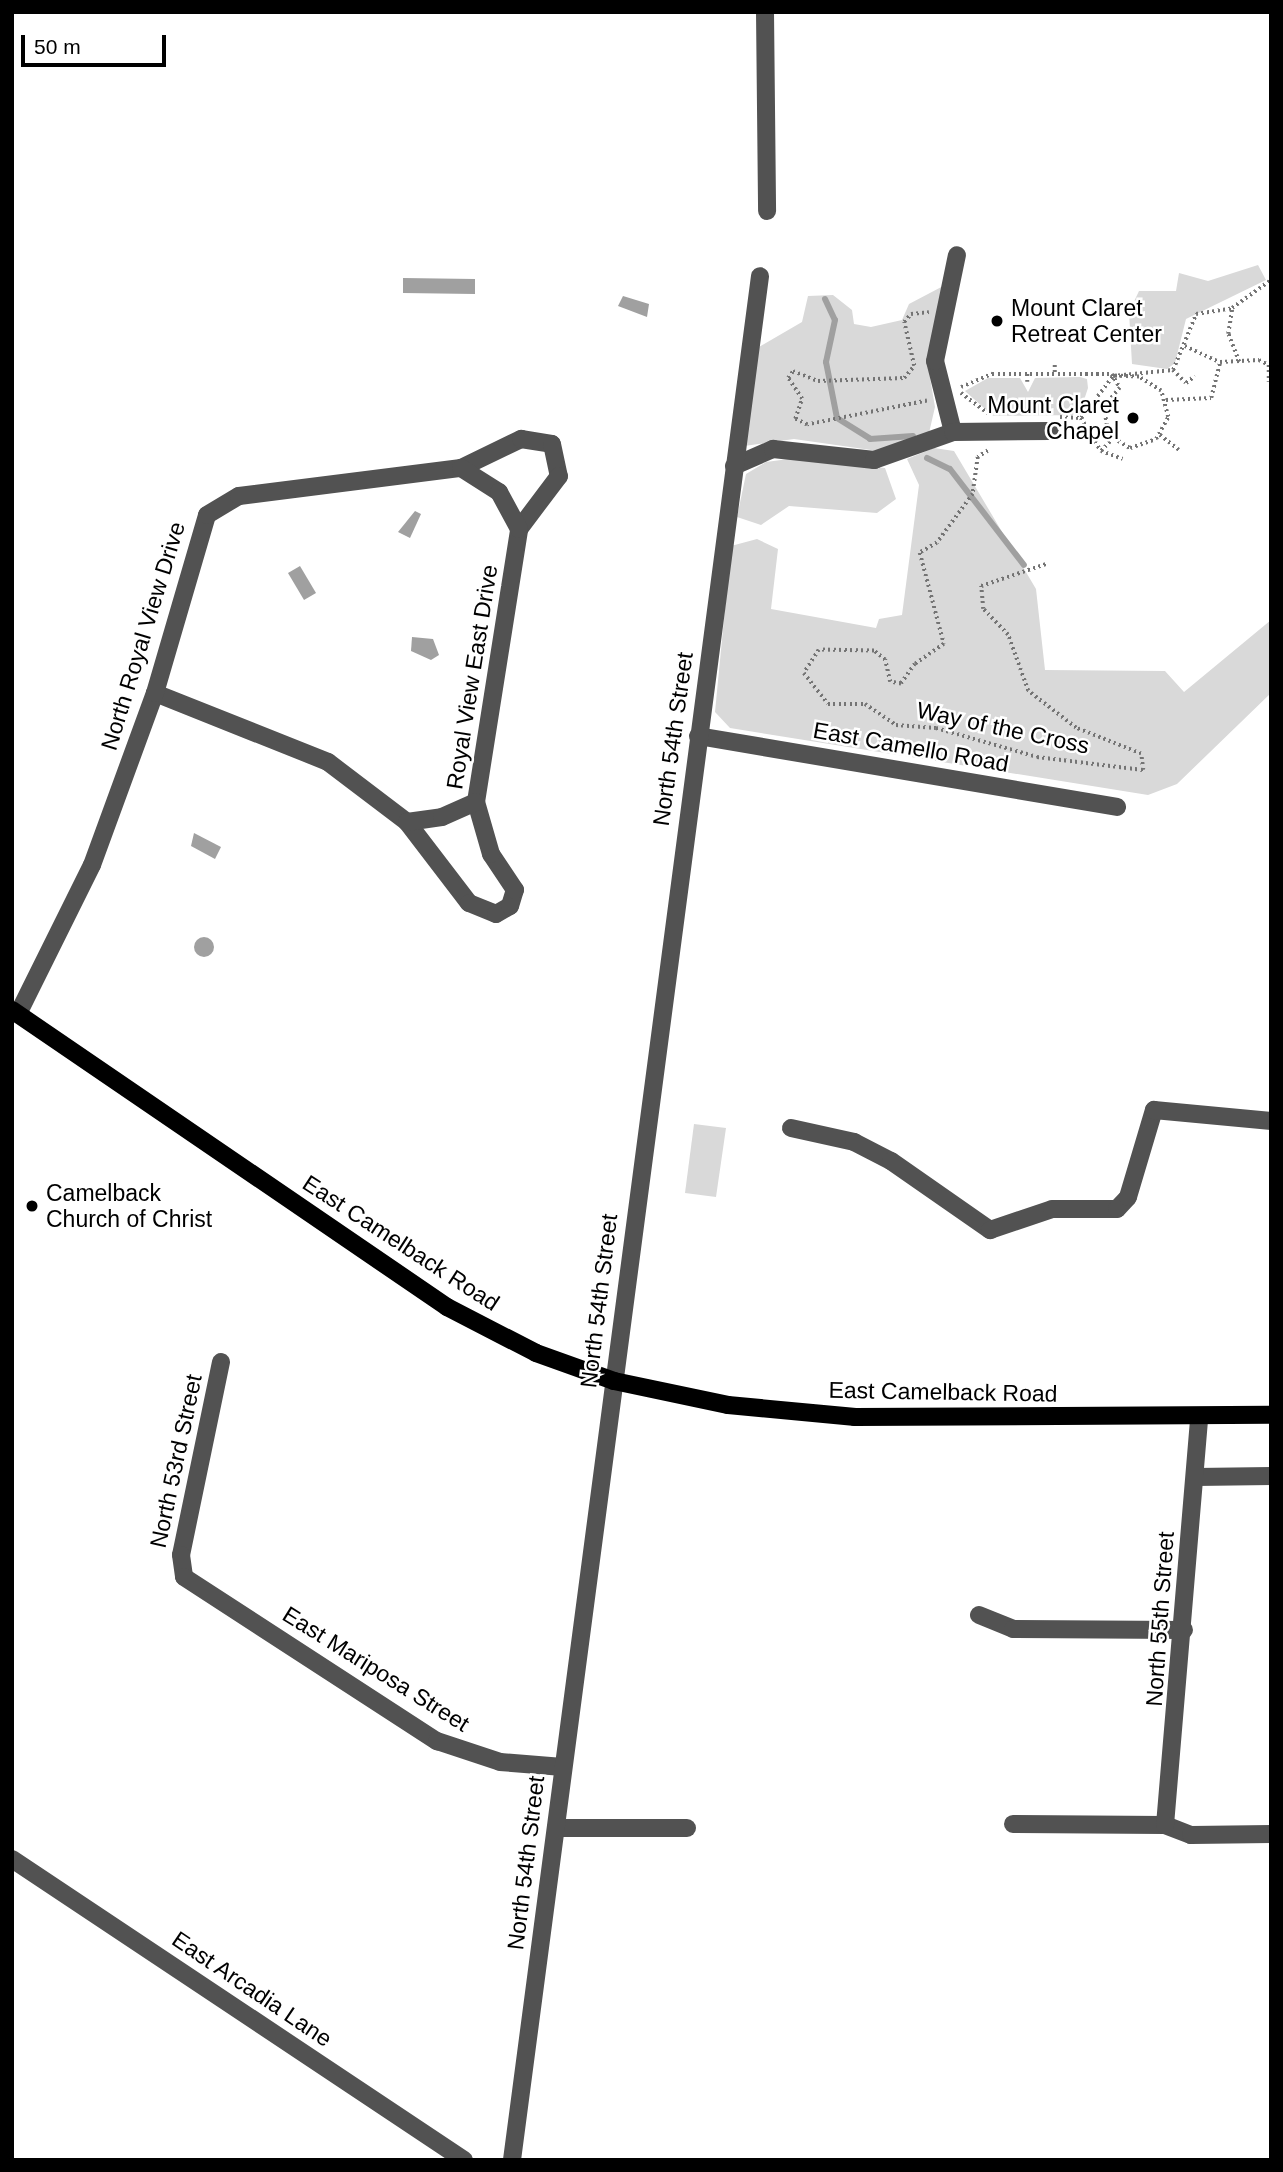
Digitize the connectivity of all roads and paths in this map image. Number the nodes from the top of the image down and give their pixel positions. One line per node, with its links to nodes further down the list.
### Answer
1 (765, 12): 2 (street)
2 (767, 211)
3 (957, 255): 7 (street)
4 (760, 276): 31 (street, North 54th Street)
5 (1271, 280): 6 (path)
6 (1232, 308): 8 (path); 10 (path)
7 (948, 315): 20 (street); 20 (path)
8 (1185, 346): 9 (path); 12 (path)
9 (1220, 362): 10 (path); 21 (path)
10 (1239, 362): 18 (path)
11 (1055, 365): 14 (path)
12 (1174, 370): 15 (path); 16 (path)
13 (1027, 374): 14 (path); 17 (path); 19 (path)
14 (1055, 374): 15 (path)
15 (1113, 376): 21 (path); 23 (path); 27 (path)
16 (1195, 376)
17 (1027, 382)
18 (1269, 382)
19 (958, 390): 20 (path); 22 (path)
20 (940, 393): 25 (street)
21 (1166, 400): 26 (path)
22 (996, 418)
23 (1081, 418): 24 (path); 30 (path)
24 (1050, 424): 25 (street)
25 (953, 432): 31 (street)
26 (1160, 435): 27 (path); 29 (path)
27 (1113, 438): 30 (path)
28 (997, 447): 35 (path, Way of the Cross)
29 (1180, 450)
30 (1101, 452): 32 (path)
31 (735, 457): 37 (street, North 54th Street)
32 (1123, 458)
33 (461, 468): 34 (street); 34 (street, North Royal View Drive); 36 (street, North Royal View Drive)
34 (519, 529): 38 (street, Royal View East Drive)
35 (1046, 564)
36 (155, 693): 40 (street); 41 (street, North Royal View Drive)
37 (698, 736): 39 (street, East Camello Road); 45 (street, North 54th Street)
38 (476, 802): 40 (street); 40 (street, Royal View East Drive)
39 (1117, 807)
40 (407, 822)
41 (15, 1012): 45 (main road, East Camelback Road)
42 (1271, 1121): 43 (street)
43 (791, 1128)
44 (221, 1362): 50 (street, North 53rd Street)
45 (614, 1381): 47 (main road, East Camelback Road); 53 (street, North 54th Street)
46 (1271, 1415): 47 (main road, East Camelback Road)
47 (1199, 1417): 49 (street, North 55th Street)
48 (1271, 1476): 49 (street)
49 (1196, 1477): 52 (street, North 55th Street)
50 (181, 1570): 53 (street, East Mariposa Street)
51 (979, 1615): 52 (street)
52 (1184, 1630): 55 (street, North 55th Street)
53 (564, 1767): 56 (street, North 54th Street)
54 (1013, 1824): 55 (street)
55 (1165, 1825): 58 (street)
56 (556, 1828): 57 (street); 61 (street, North 54th Street)
57 (687, 1828)
58 (1271, 1835)
59 (12, 1859): 60 (street, East Arcadia Lane)
60 (464, 2160)
61 (512, 2160)

